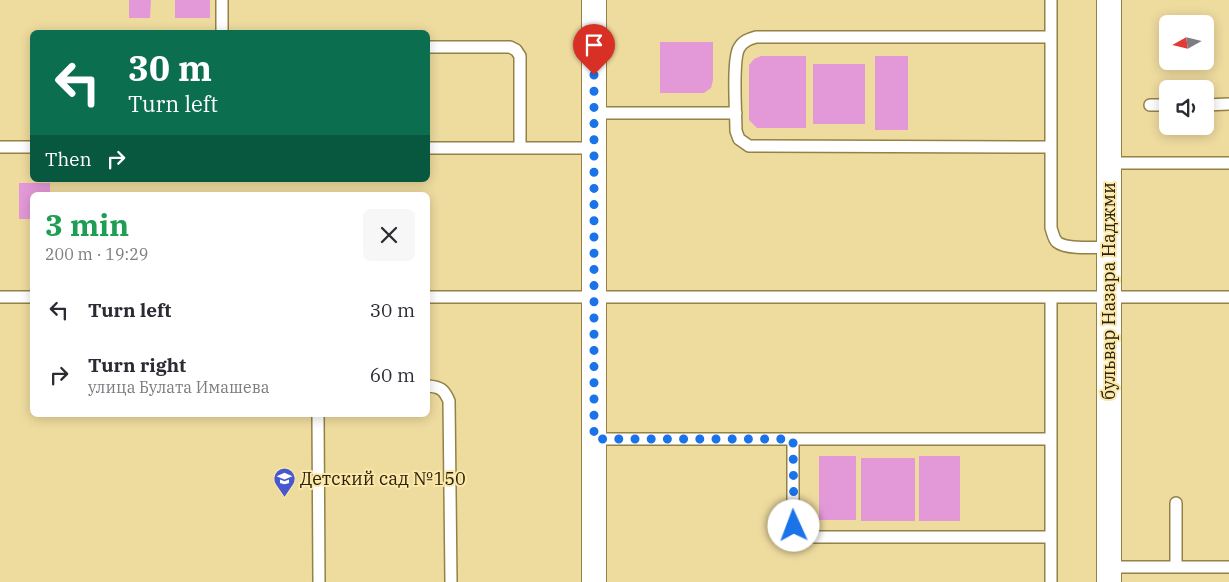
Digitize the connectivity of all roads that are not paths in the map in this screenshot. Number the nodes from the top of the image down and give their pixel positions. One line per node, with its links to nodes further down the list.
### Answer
1 (222, 0): 5 (lane)
2 (594, 0): 12 (street)
3 (1051, 0): 6 (lane)
4 (1109, 0): 20 (street, бульвар Назара Наджми)
5 (222, 30)
6 (1051, 37): 13 (lane); 15 (lane)
7 (430, 47): 18 (lane)
8 (1229, 104): 11 (lane)
9 (1150, 105): 10 (lane)
10 (1159, 105)
11 (1214, 105)
12 (594, 113): 13 (lane); 19 (street)
13 (736, 113): 15 (lane)
14 (0, 147): 16 (lane)
15 (1051, 147): 22 (lane)
16 (30, 148)
17 (430, 148): 18 (lane)
18 (520, 148): 19 (lane)
19 (594, 148): 26 (street)
20 (1109, 163): 21 (lane); 22 (street, бульвар Назара Наджми)
21 (1229, 163)
22 (1109, 247): 27 (street, бульвар Назара Наджми)
23 (0, 297): 24 (lane)
24 (30, 297)
25 (430, 297): 26 (lane)
26 (594, 297): 28 (lane); 32 (street)
27 (1109, 297): 28 (lane); 29 (lane); 39 (street, бульвар Назара Наджми)
28 (1051, 298): 34 (lane)
29 (1229, 298)
30 (430, 386): 41 (lane)
31 (318, 417): 40 (lane)
32 (594, 439): 33 (lane); 42 (street)
33 (793, 439): 34 (lane); 36 (lane)
34 (1052, 439): 36 (lane)
35 (1176, 503): 37 (lane)
36 (1051, 537): 43 (lane)
37 (1176, 567): 38 (lane); 39 (lane)
38 (1229, 567)
39 (1109, 574)
40 (319, 582)
41 (451, 582)
42 (594, 582)
43 (1051, 582)

